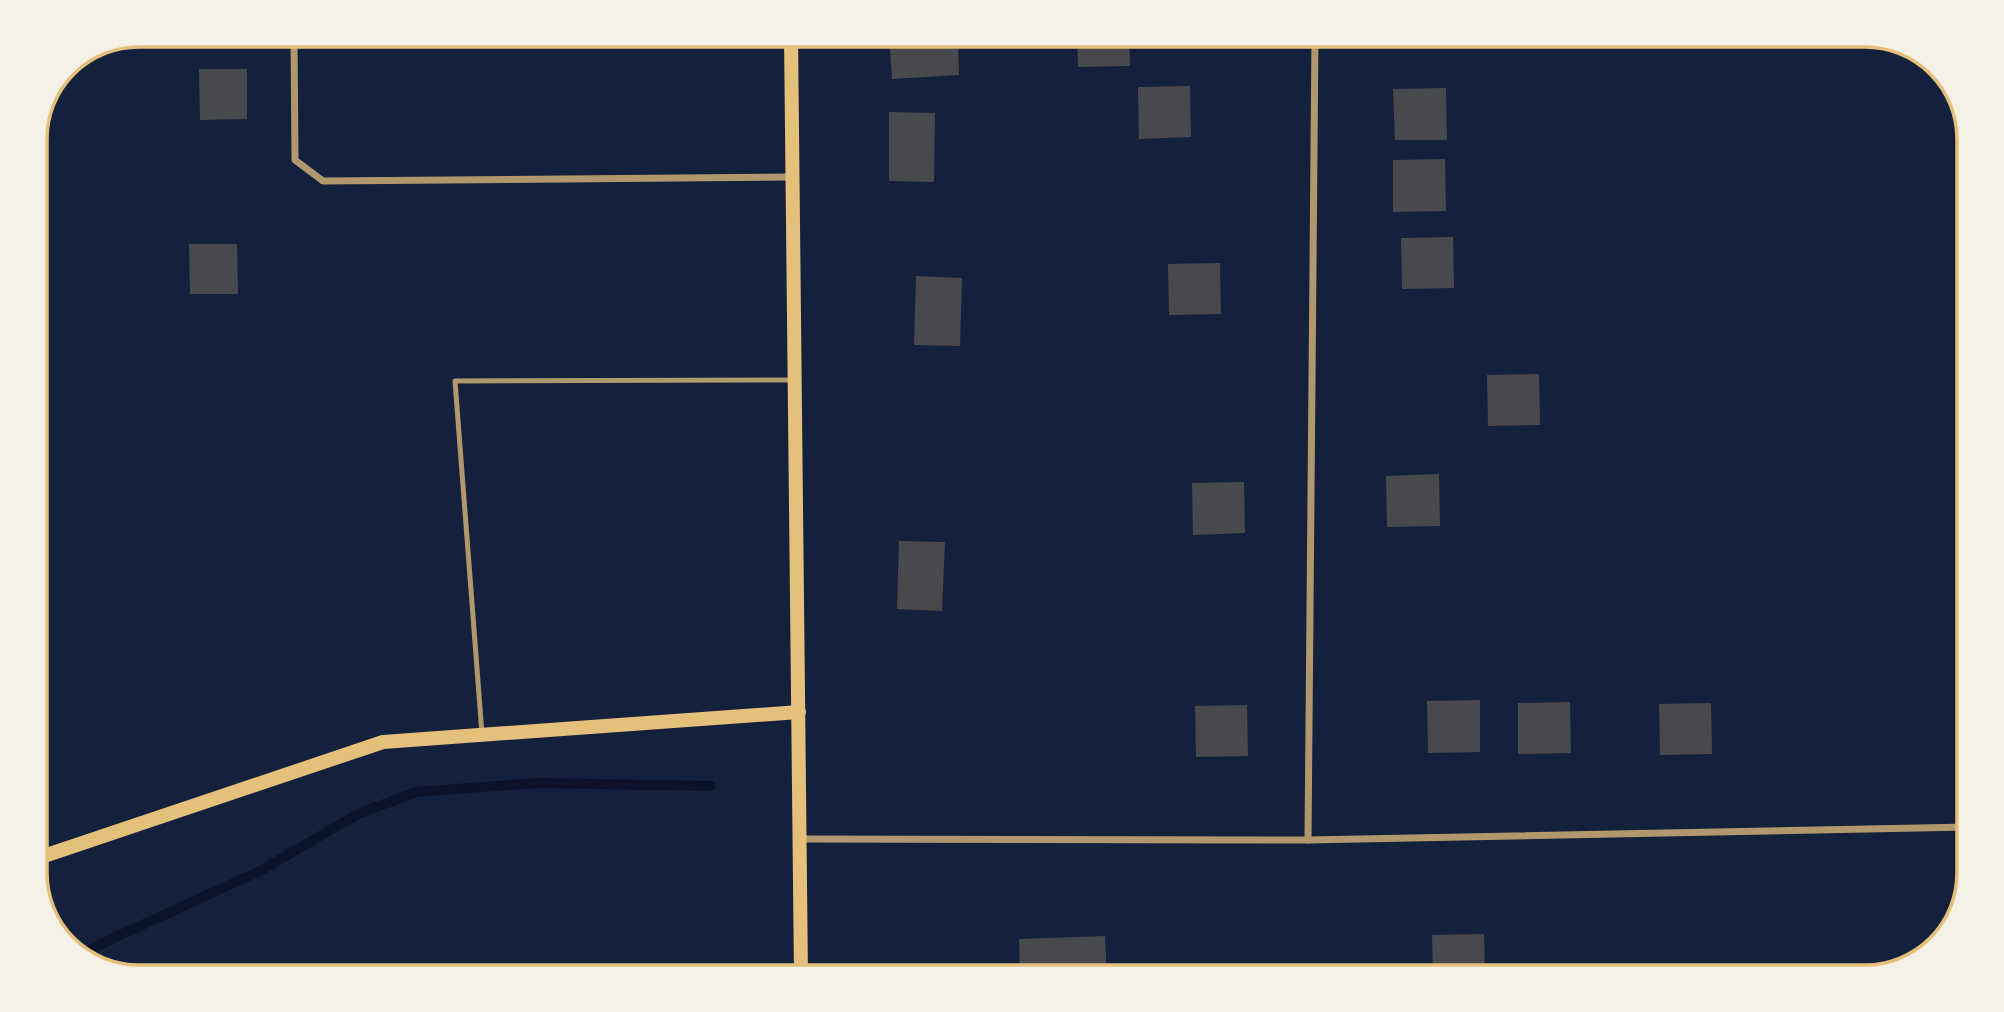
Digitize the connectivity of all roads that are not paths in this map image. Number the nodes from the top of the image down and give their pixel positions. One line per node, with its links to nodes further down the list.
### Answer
1 (294, 47): 4 (street)
2 (791, 47): 4 (main road)
3 (1315, 47): 10 (street)
4 (792, 177): 5 (main road)
5 (793, 380): 6 (main road); 7 (lane)
6 (799, 712): 7 (main road); 9 (main road)
7 (482, 734): 11 (main road)
8 (1957, 827): 10 (street)
9 (798, 839): 10 (street); 12 (main road)
10 (1308, 840)
11 (47, 855)
12 (801, 965)

